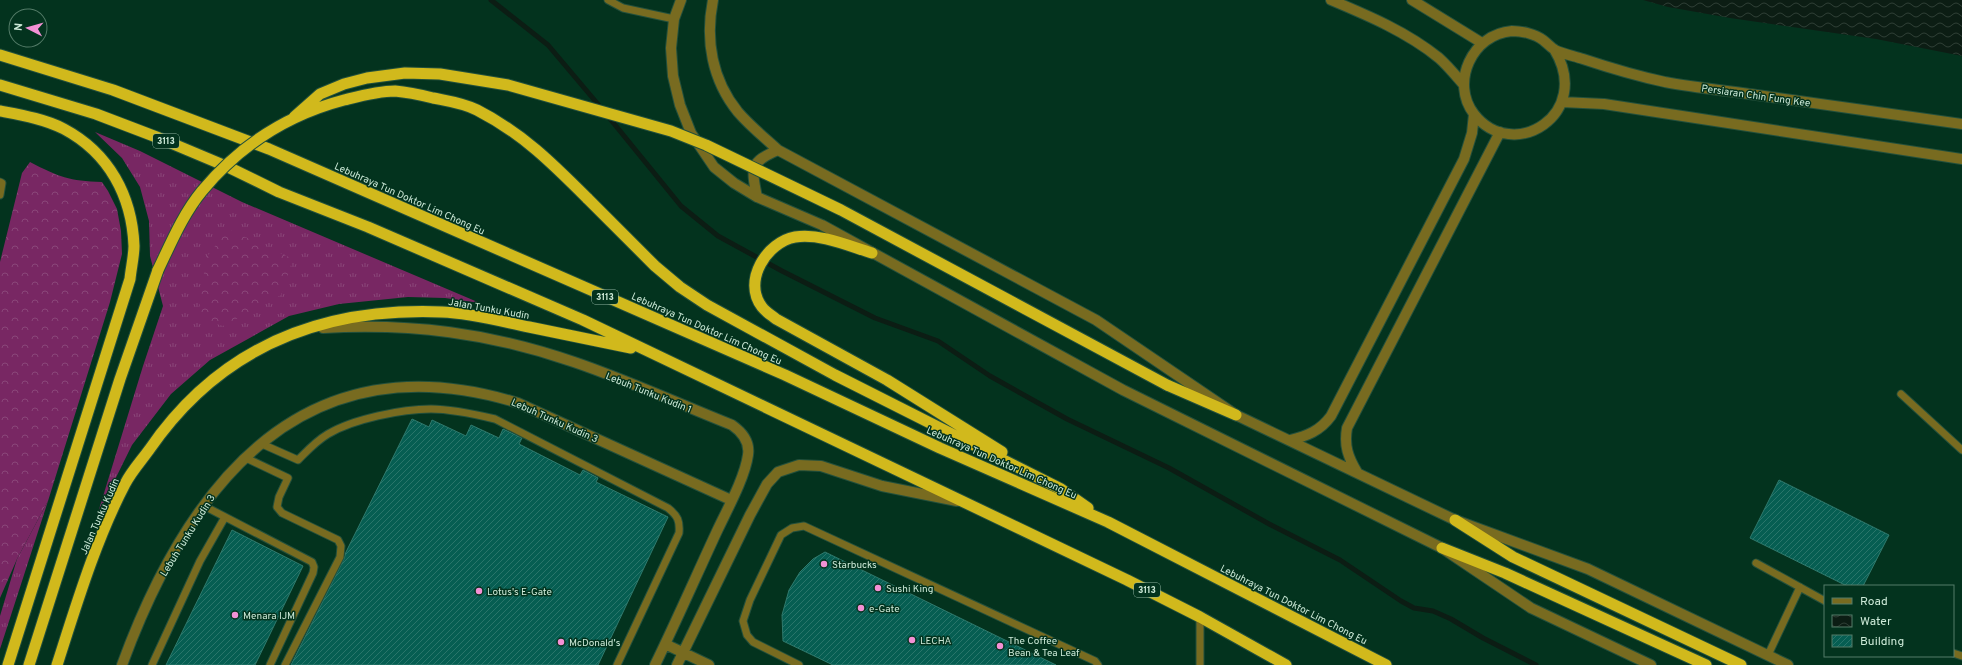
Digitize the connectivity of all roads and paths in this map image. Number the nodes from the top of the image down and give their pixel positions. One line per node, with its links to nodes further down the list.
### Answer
1 (608, 0): 6 (lane)
2 (681, 0): 6 (street)
3 (714, 0): 18 (street)
4 (1331, 0): 11 (street, Persiaran Chin Fung Kee)
5 (1412, 0): 7 (street)
6 (674, 19): 22 (street)
7 (1482, 43): 8 (street, Persiaran Chin Fung Kee); 11 (street, Persiaran Chin Fung Kee)
8 (1554, 49): 12 (street, Persiaran Chin Fung Kee); 16 (street, Persiaran Chin Fung Kee)
9 (0, 55): 39 (highway, Lebuhraya Tun Doktor Lim Chong Eu / 3113)
10 (0, 85): 25 (highway, 3113)
11 (1464, 85): 14 (street, Persiaran Chin Fung Kee)
12 (1562, 102): 17 (street, Persiaran Chin Fung Kee); 19 (street)
13 (0, 111): 49 (highway)
14 (1474, 114): 17 (street, Persiaran Chin Fung Kee); 28 (street)
15 (294, 117): 27 (highway, bridge); 33 (highway, bridge); 43 (highway, Jalan Tunku Kudin, bridge)
16 (1962, 124)
17 (1500, 132): 32 (street)
18 (778, 150): 22 (street); 27 (street)
19 (1962, 159)
20 (0, 182): 21 (lane)
21 (0, 195)
22 (757, 196): 23 (street)
23 (872, 253): 33 (highway); 40 (street)
24 (303, 329): 25 (highway, Jalan Tunku Kudin); 34 (street, Lebuh Tunku Kudin 1); 52 (highway, Jalan Tunku Kudin)
25 (650, 351): 35 (highway, 3113)
26 (1901, 394): 30 (lane)
27 (1236, 415): 28 (street)
28 (1290, 440): 32 (street)
29 (262, 444): 31 (street, Lebuh Tunku Kudin 3); 34 (street, Lebuh Tunku Kudin 3); 57 (lane)
30 (1962, 450)
31 (246, 458): 36 (street, Lebuh Tunku Kudin 3); 56 (lane)
32 (1357, 472): 38 (street)
33 (1061, 489): 39 (highway)
34 (731, 500): 46 (street, Lebuh Tunku Kudin 1)
35 (959, 501): 45 (highway, 3113); 47 (street)
36 (204, 506): 37 (lane); 53 (street, Lebuh Tunku Kudin 3)
37 (225, 517): 54 (lane); 55 (lane)
38 (1455, 520): 48 (street); 68 (highway)
39 (1108, 522): 65 (highway, Lebuhraya Tun Doktor Lim Chong Eu / 3113)
40 (1442, 548): 66 (street); 67 (highway)
41 (1756, 563): 42 (lane)
42 (1800, 587): 44 (lane); 48 (lane)
43 (53, 589): 50 (highway); 51 (highway, Jalan Tunku Kudin)
44 (1824, 600)
45 (1200, 616): 63 (lane); 64 (highway, 3113)
46 (665, 644): 47 (street); 58 (street, Lebuh Tunku Kudin 1)
47 (684, 652): 59 (street); 60 (street)
48 (1768, 655): 69 (street)
49 (8, 665)
50 (22, 665)
51 (29, 665)
52 (57, 665)
53 (122, 665)
54 (152, 665)
55 (270, 665)
56 (285, 665)
57 (617, 665)
58 (655, 665)
59 (677, 665)
60 (709, 665)
61 (799, 665): 62 (lane)
62 (1098, 665)
63 (1200, 665)
64 (1286, 665)
65 (1386, 665)
66 (1651, 665)
67 (1706, 665)
68 (1742, 665)
69 (1788, 665)

